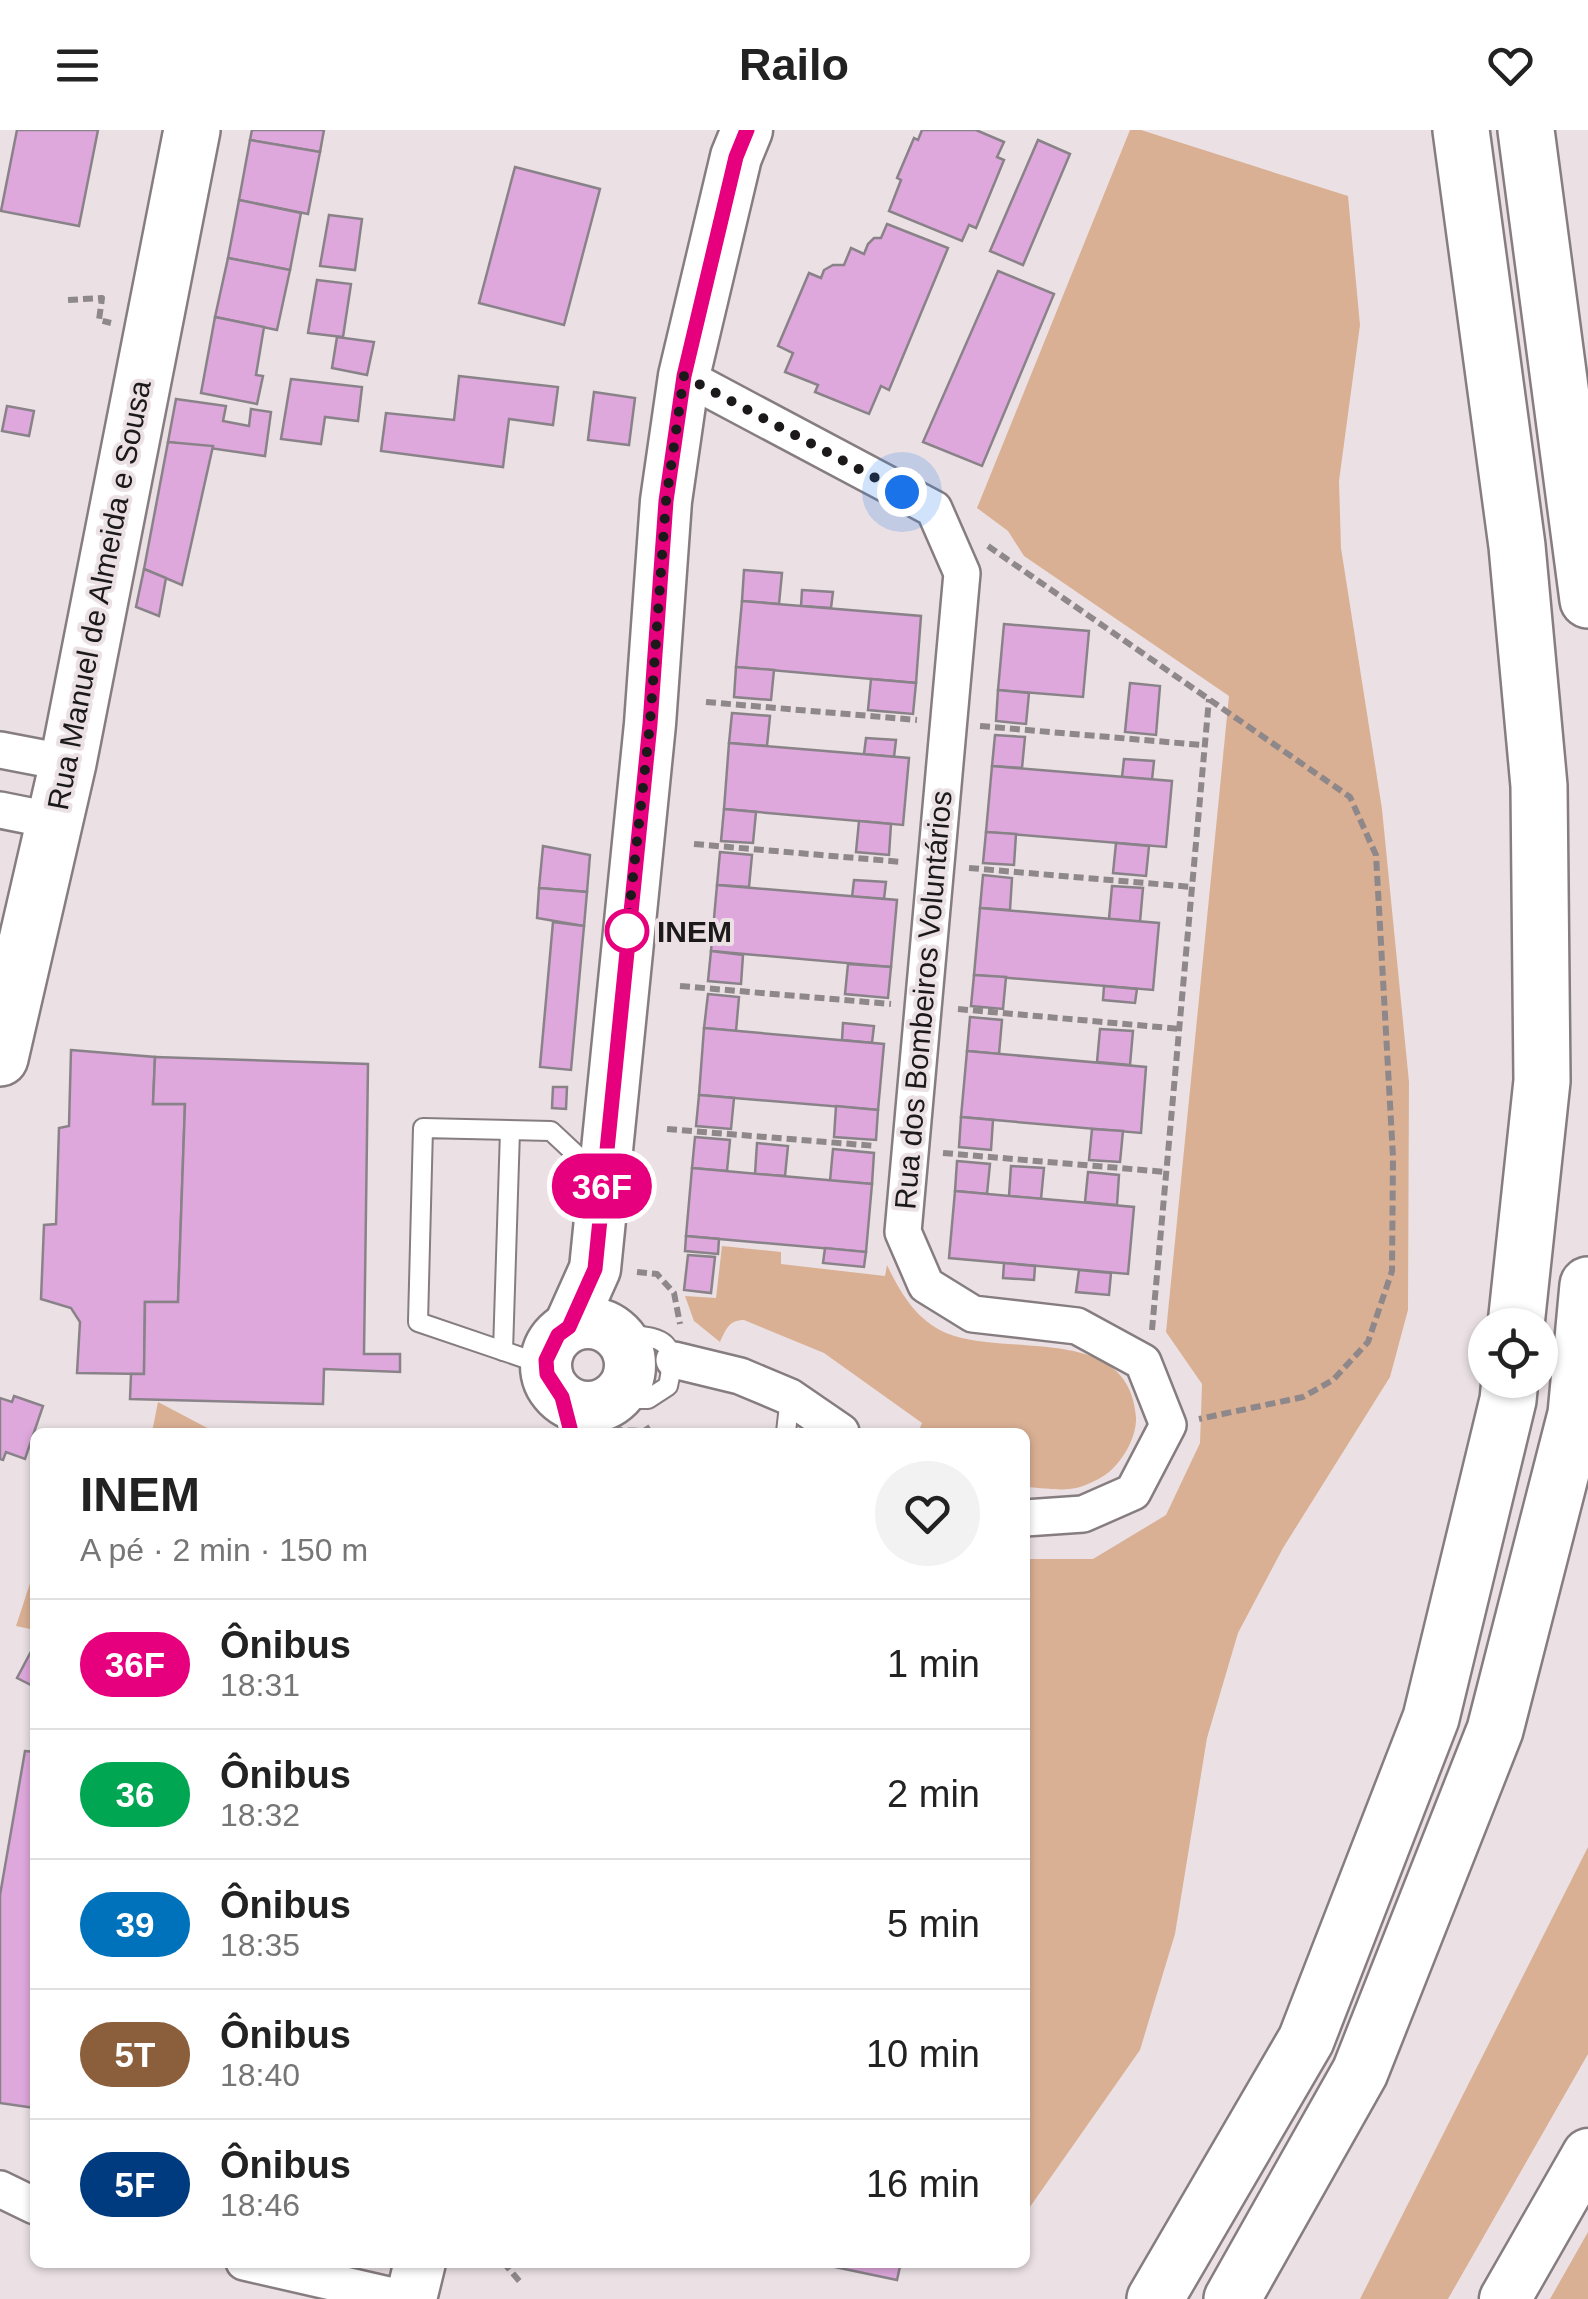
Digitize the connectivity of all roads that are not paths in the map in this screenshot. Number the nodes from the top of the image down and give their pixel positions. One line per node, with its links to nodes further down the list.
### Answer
1 (192, 130): 8 (main road, Rua Manuel de Almeida e Sousa)
2 (747, 130): 5 (street)
3 (1461, 130): 16 (main road)
4 (1526, 130): 6 (main road)
5 (684, 376): 14 (street); 23 (street, Rua dos Bombeiros Voluntários)
6 (1588, 600)
7 (0, 750): 8 (street)
8 (68, 762): 10 (main road, Rua Manuel de Almeida e Sousa)
9 (0, 810): 10 (street)
10 (55, 821): 11 (main road, Rua Manuel de Almeida e Sousa)
11 (7, 1005): 12 (main road, Rua Manuel de Almeida e Sousa)
12 (0, 1058)
13 (510, 1130): 14 (lane); 18 (lane); 18 (lane)
14 (602, 1179): 18 (street)
15 (1588, 1285): 31 (main road)
16 (1518, 1308)
17 (674, 1360): 18 (lane); 18 (lane); 19 (street)
18 (584, 1391)
19 (790, 1397): 21 (lane); 22 (street)
20 (1506, 1398): 30 (main road)
21 (786, 1428)
22 (835, 1428)
23 (1030, 1518)
24 (1588, 2154): 32 (street)
25 (0, 2189): 26 (street)
26 (30, 2204)
27 (271, 2268): 29 (street)
28 (418, 2268): 29 (street)
29 (409, 2299)
30 (1155, 2299)
31 (1232, 2299)
32 (1506, 2299)

